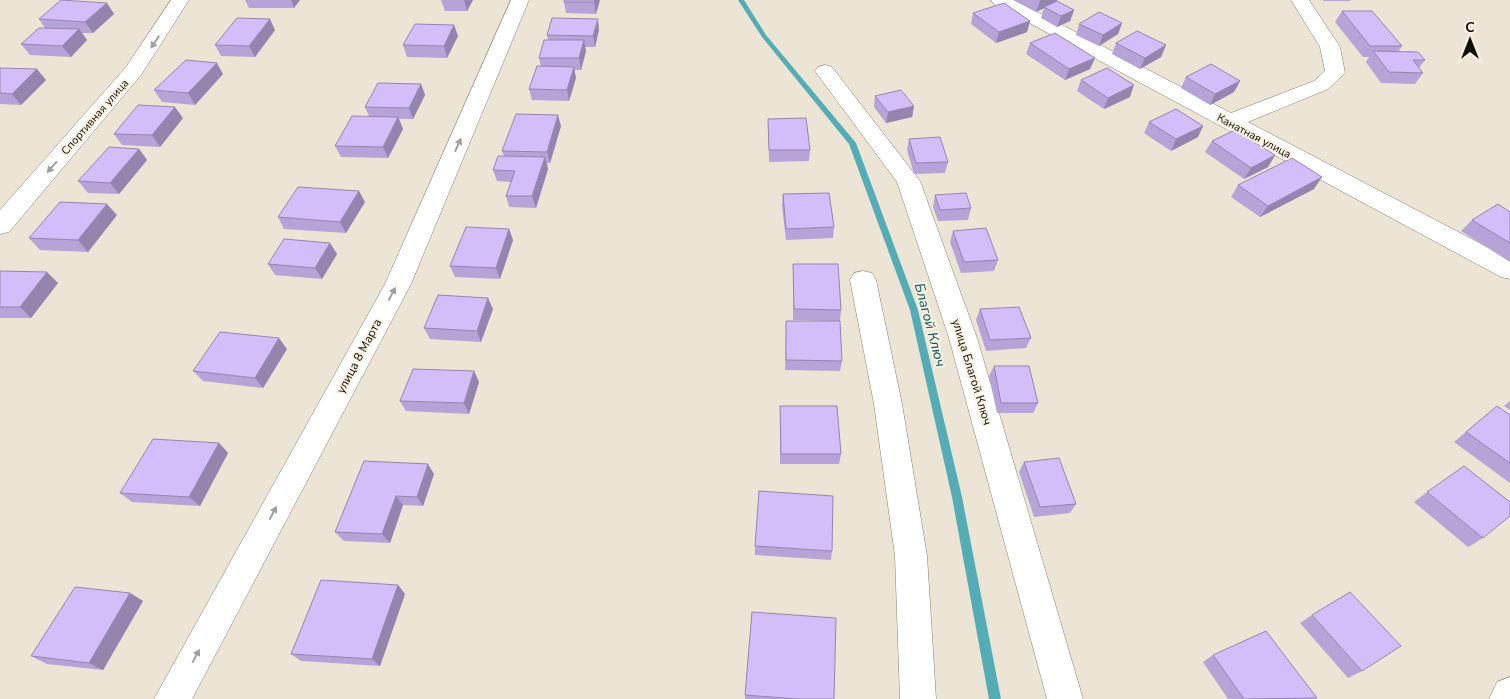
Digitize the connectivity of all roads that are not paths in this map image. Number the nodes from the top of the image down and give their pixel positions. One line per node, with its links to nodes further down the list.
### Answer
1 (180, 0): 7 (street, Спортивная улица, one-way to 7)
2 (520, 0): 11 (street, улица 8 Марта, one-way to 2)
3 (1000, 0): 6 (street, Канатная улица)
4 (1300, 0): 6 (street)
5 (825, 71): 13 (street, улица Благой Ключ)
6 (1228, 122): 8 (street, Канатная улица)
7 (0, 226)
8 (1510, 270)
9 (863, 280): 12 (street)
10 (1510, 695): 14 (street)
11 (172, 699)
12 (918, 699)
13 (1065, 699)
14 (1507, 699)

